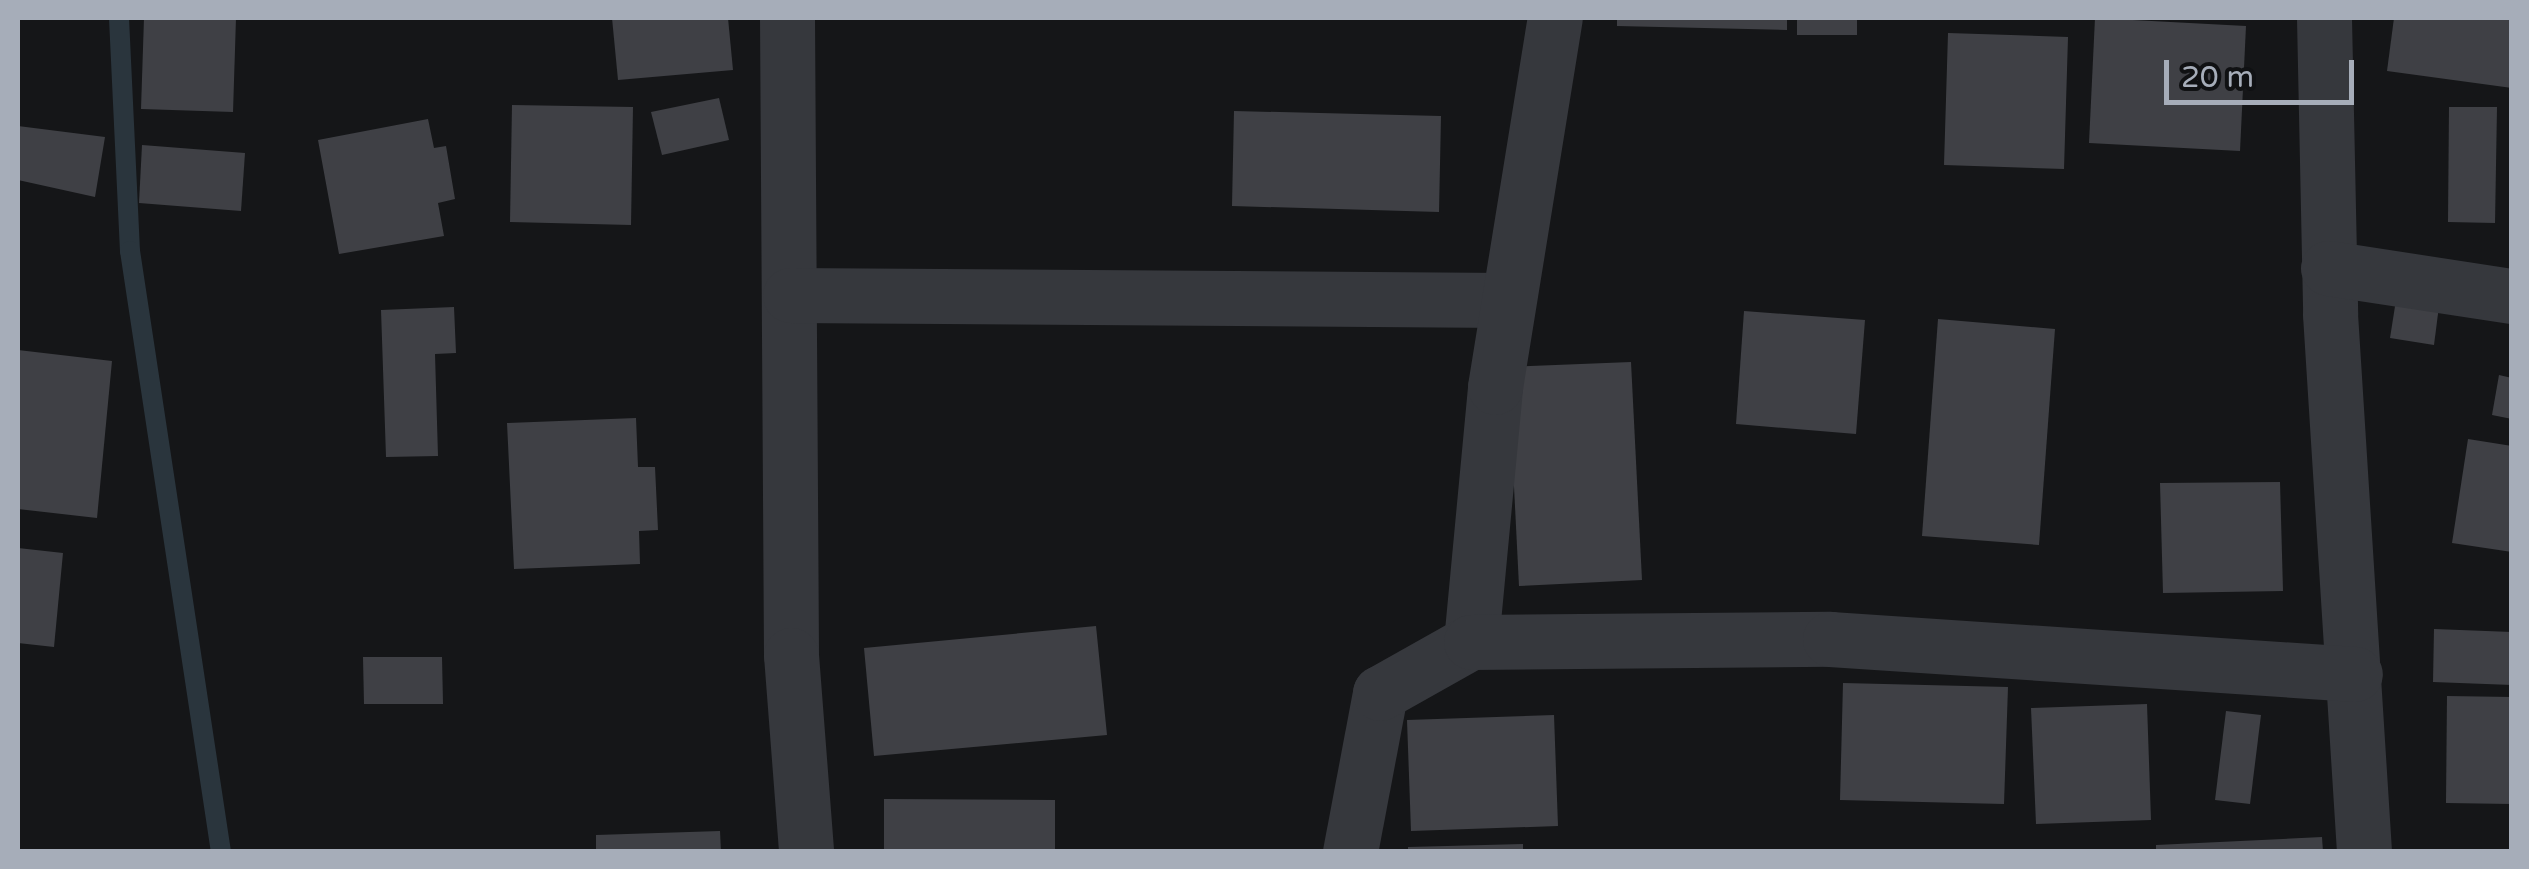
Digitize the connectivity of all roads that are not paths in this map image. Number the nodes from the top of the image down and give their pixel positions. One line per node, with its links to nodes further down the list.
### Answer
1 (787, 18): 5 (street)
2 (1554, 18): 7 (street)
3 (2324, 18): 4 (street)
4 (2328, 268): 6 (street); 9 (street)
5 (790, 295): 7 (street); 10 (street)
6 (2512, 296)
7 (1508, 300): 8 (street)
8 (1470, 642): 9 (street); 11 (street)
9 (2355, 674): 12 (street)
10 (806, 852)
11 (1350, 852)
12 (2364, 852)

